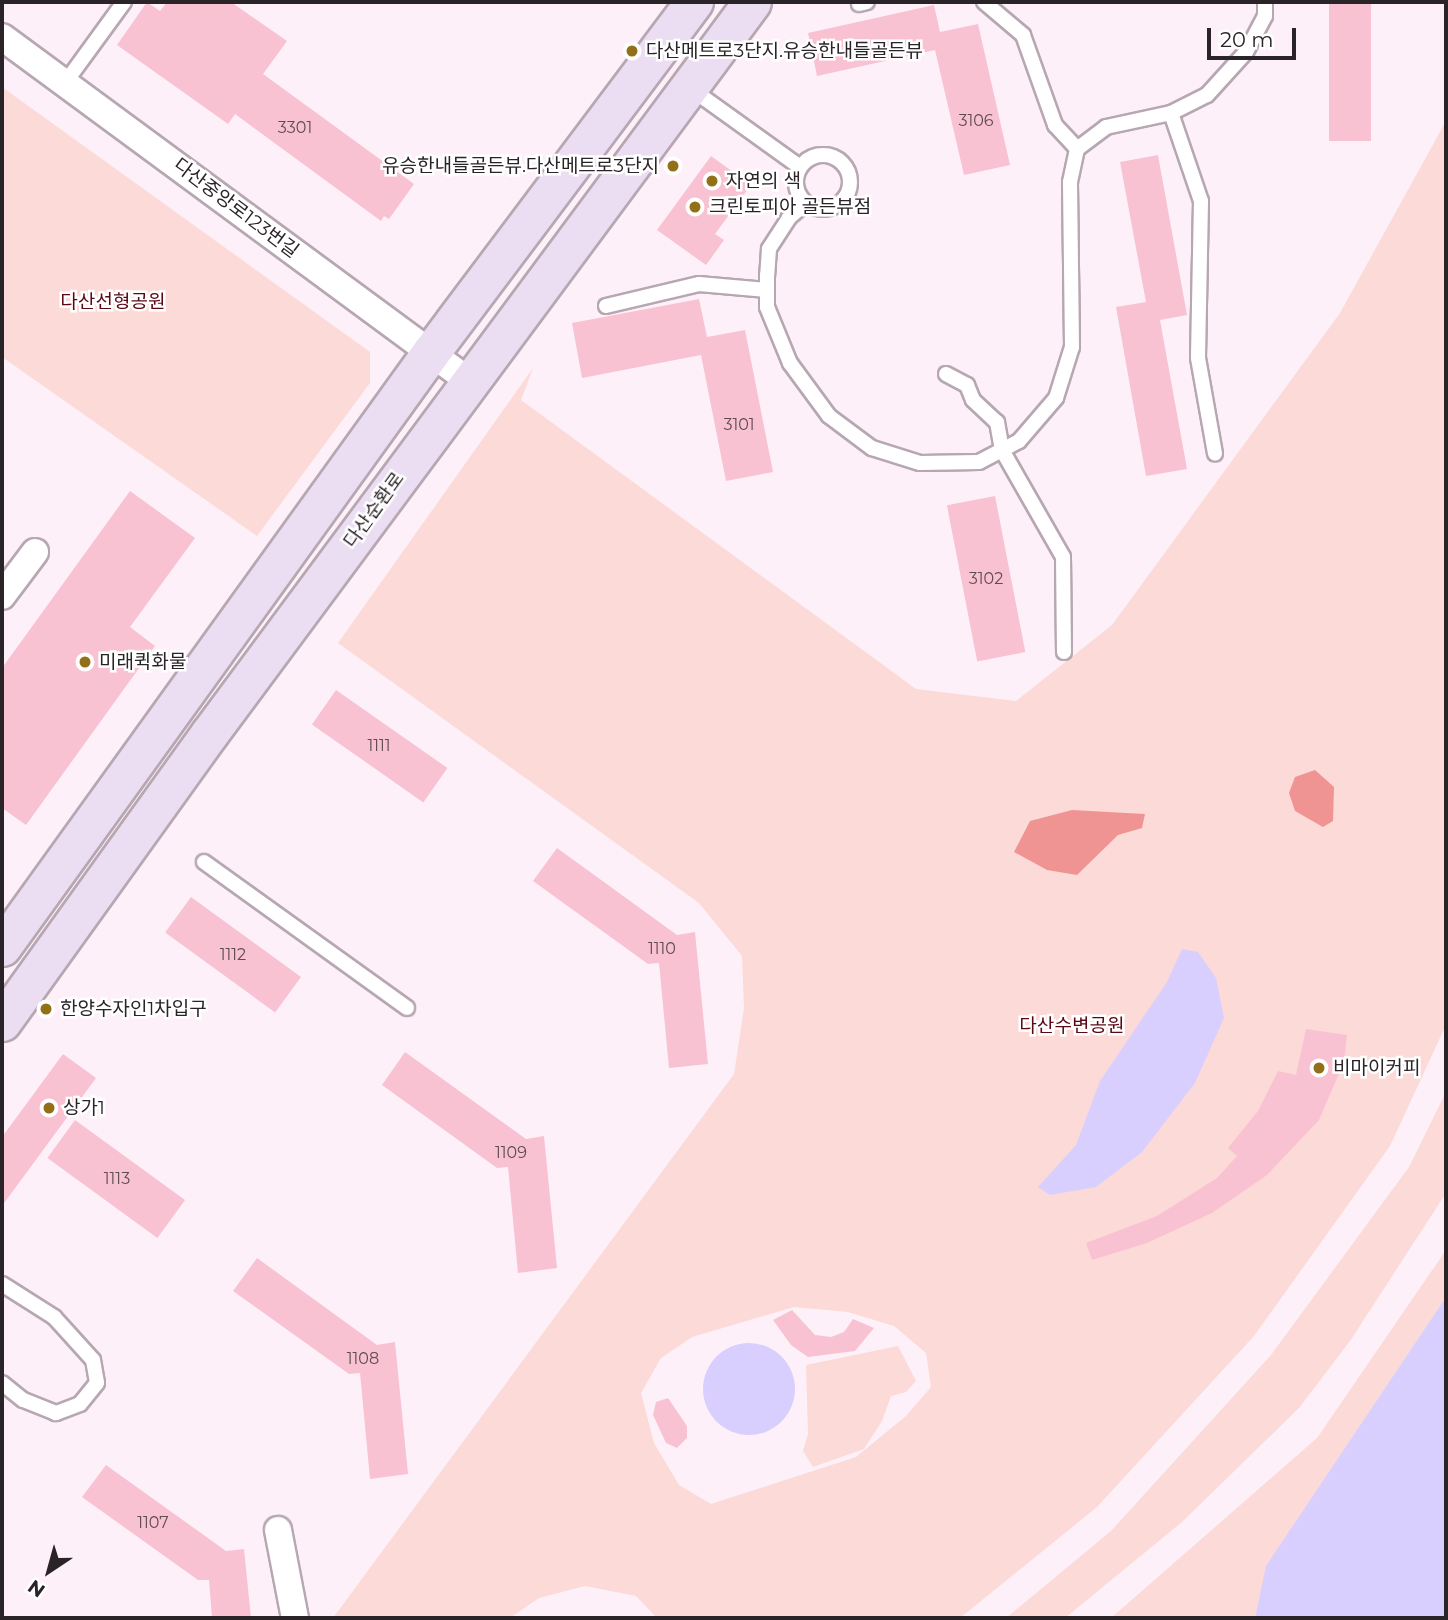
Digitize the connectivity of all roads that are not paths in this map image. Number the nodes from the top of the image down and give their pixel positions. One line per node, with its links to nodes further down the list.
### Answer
1 (124, 2): 7 (lane)
2 (694, 2): 15 (street)
3 (752, 2): 8 (street, 다산순환로)
4 (984, 2): 10 (lane)
5 (1265, 2): 9 (lane)
6 (2, 37): 7 (street, 다산중앙로123번길)
7 (65, 83): 15 (street, 다산중앙로123번길)
8 (690, 88): 11 (lane); 17 (street, 다산순환로)
9 (1171, 113): 10 (lane); 19 (lane)
10 (1077, 149): 18 (lane)
11 (800, 167): 12 (lane); 12 (lane)
12 (806, 203): 13 (lane)
13 (767, 290): 14 (lane); 18 (lane)
14 (606, 306)
15 (430, 352): 17 (street, 다산중앙로123번길); 24 (street)
16 (946, 374): 18 (lane)
17 (469, 380): 26 (street, 다산순환로)
18 (1002, 450): 22 (lane)
19 (1215, 453)
20 (35, 552): 21 (street)
21 (2, 596)
22 (1065, 652)
23 (204, 862): 25 (lane)
24 (2, 947)
25 (407, 1008)
26 (2, 1023)
27 (2, 1284): 28 (lane)
28 (2, 1383)
29 (278, 1530): 30 (street)
30 (295, 1618)

